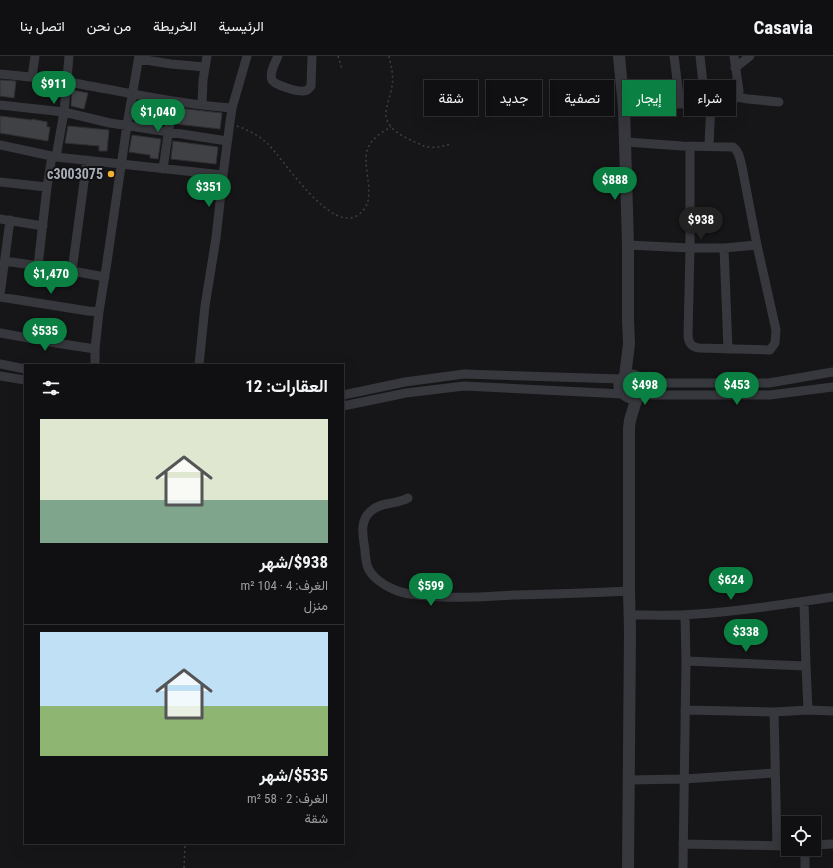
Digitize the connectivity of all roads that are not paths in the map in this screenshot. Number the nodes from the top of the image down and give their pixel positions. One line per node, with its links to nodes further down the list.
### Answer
1 (35, 56): 17 (street)
2 (69, 56): 19 (street)
3 (207, 56): 14 (street)
4 (247, 56): 30 (street)
5 (278, 56): 6 (street)
6 (312, 56)
7 (619, 56): 20 (street)
8 (674, 56): 26 (street)
9 (700, 56): 18 (street)
10 (734, 56): 15 (street)
11 (750, 56): 15 (street)
12 (139, 58): 13 (street); 21 (street)
13 (172, 60): 14 (street)
14 (205, 67): 29 (street)
15 (735, 68): 22 (street)
16 (0, 74): 17 (street)
17 (32, 77): 19 (street)
18 (704, 80)
19 (66, 82): 21 (street); 31 (street)
20 (622, 87)
21 (132, 94): 23 (street); 34 (street)
22 (737, 97): 24 (street)
23 (173, 101): 29 (street); 35 (street)
24 (779, 102)
25 (676, 104): 26 (street)
26 (680, 104): 27 (street)
27 (684, 104)
28 (0, 105): 31 (street)
29 (202, 105): 30 (street)
30 (232, 108): 36 (street)
31 (64, 112): 34 (street); 41 (street)
32 (624, 116): 37 (street)
33 (708, 116): 39 (street)
34 (126, 125): 35 (street); 43 (street)
35 (169, 132): 36 (street); 44 (street)
36 (227, 141): 45 (street)
37 (626, 142): 40 (street); 51 (street)
38 (0, 145): 41 (street)
39 (709, 146): 40 (street); 52 (street)
40 (690, 147): 53 (street)
41 (54, 156): 42 (street); 47 (street)
42 (87, 160): 43 (street); 57 (street)
43 (121, 164): 44 (street); 58 (street)
44 (163, 169): 45 (street)
45 (223, 175): 67 (street)
46 (0, 182): 47 (street)
47 (47, 187): 50 (street)
48 (0, 218): 49 (street)
49 (10, 220): 50 (street); 55 (street)
50 (43, 226): 56 (street)
51 (628, 245): 53 (street); 62 (street)
52 (757, 245): 54 (street); 64 (street)
53 (690, 248): 54 (street); 64 (street)
54 (724, 248): 64 (street)
55 (3, 256): 56 (street); 59 (street)
56 (38, 266): 57 (street)
57 (72, 271): 58 (street)
58 (105, 277): 60 (street)
59 (0, 291): 60 (street)
60 (99, 312): 63 (street)
61 (0, 333): 63 (street)
62 (629, 344): 71 (street); 74 (street)
63 (95, 349): 66 (street)
64 (728, 349)
65 (0, 364): 68 (street)
66 (95, 364)
67 (199, 364)
68 (24, 369)
69 (833, 372): 74 (street)
70 (0, 376): 72 (street)
71 (624, 378): 74 (street); 74 (street); 75 (street)
72 (24, 380)
73 (833, 387): 74 (street)
74 (634, 390): 76 (street); 78 (street)
75 (344, 395)
76 (344, 406)
77 (408, 498): 78 (street)
78 (629, 591): 81 (street)
79 (833, 597): 80 (street)
80 (804, 602): 82 (street); 84 (street)
81 (630, 615): 82 (street); 91 (street)
82 (685, 615): 83 (street)
83 (686, 662): 84 (street); 85 (street)
84 (806, 666): 86 (street)
85 (685, 710): 88 (street); 90 (street)
86 (808, 710): 87 (street); 88 (street)
87 (833, 711)
88 (774, 712): 89 (street)
89 (775, 773): 90 (street); 95 (street)
90 (684, 779): 91 (street); 92 (street)
91 (629, 780): 98 (street)
92 (683, 844): 95 (street); 99 (street)
93 (833, 844): 94 (street)
94 (821, 845)
95 (777, 846): 96 (street)
96 (781, 846)
97 (805, 856): 100 (street)
98 (628, 868)
99 (683, 868)
100 (806, 868)

